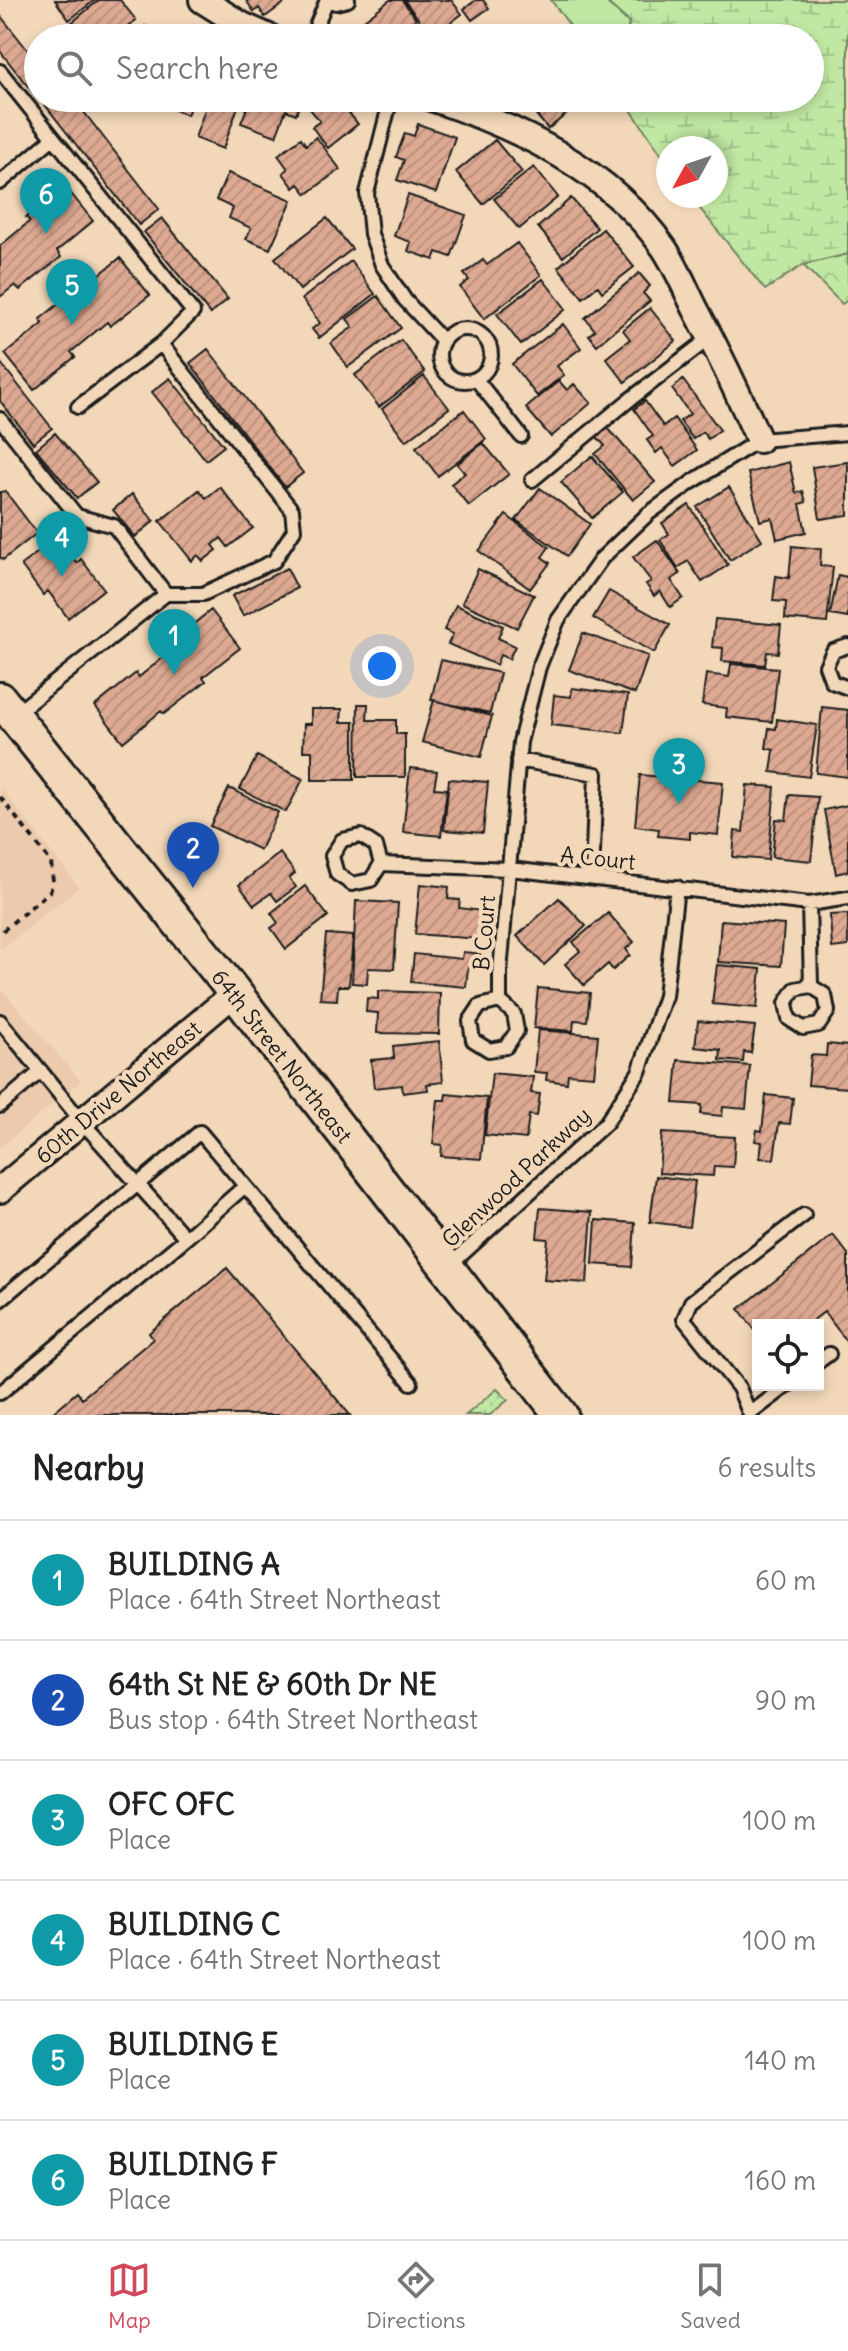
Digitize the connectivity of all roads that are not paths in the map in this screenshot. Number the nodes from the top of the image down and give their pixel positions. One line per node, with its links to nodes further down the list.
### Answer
1 (202, 0): 4 (street)
2 (327, 0): 3 (lane); 5 (lane)
3 (348, 0)
4 (240, 24)
5 (317, 24)
6 (0, 71): 7 (lane)
7 (24, 101)
8 (32, 112): 11 (lane)
9 (387, 112): 14 (lane)
10 (466, 112): 13 (street)
11 (53, 138): 12 (lane); 15 (lane)
12 (0, 183)
13 (711, 337): 21 (street); 22 (lane)
14 (443, 341): 16 (lane); 16 (lane)
15 (161, 344): 17 (lane); 23 (lane)
16 (476, 379): 20 (lane)
17 (78, 407)
18 (0, 419): 23 (lane)
19 (848, 433): 21 (lane)
20 (521, 436)
21 (759, 440): 27 (lane, B Court)
22 (532, 480)
23 (166, 594): 26 (lane)
24 (848, 646): 25 (lane)
25 (848, 688)
26 (6, 708): 35 (main road, 64th Street Northeast)
27 (518, 760): 29 (lane, B Court); 30 (lane)
28 (381, 864): 29 (lane, A Court)
29 (510, 869): 30 (lane, A Court); 36 (lane, B Court)
30 (592, 877): 31 (lane, A Court)
31 (677, 887): 33 (lane, A Court); 46 (lane, Glenwood Parkway)
32 (848, 898): 33 (lane, A Court)
33 (809, 904): 34 (lane)
34 (811, 986)
35 (235, 993): 40 (street, 60th Drive Northeast); 46 (main road, 64th Street Northeast)
36 (500, 1001)
37 (1, 1026): 38 (lane)
38 (41, 1071): 39 (lane); 40 (lane)
39 (0, 1106)
40 (83, 1123): 41 (lane); 43 (street, 60th Drive Northeast)
41 (138, 1184): 42 (lane); 45 (lane); 47 (lane)
42 (245, 1186): 45 (lane); 50 (lane)
43 (0, 1190)
44 (804, 1215): 53 (lane)
45 (186, 1238): 52 (lane)
46 (446, 1269): 54 (main road, 64th Street Northeast)
47 (0, 1300)
48 (829, 1354): 49 (lane)
49 (824, 1358)
50 (411, 1383)
51 (780, 1391): 53 (lane)
52 (0, 1393)
53 (751, 1414)
54 (561, 1415)

